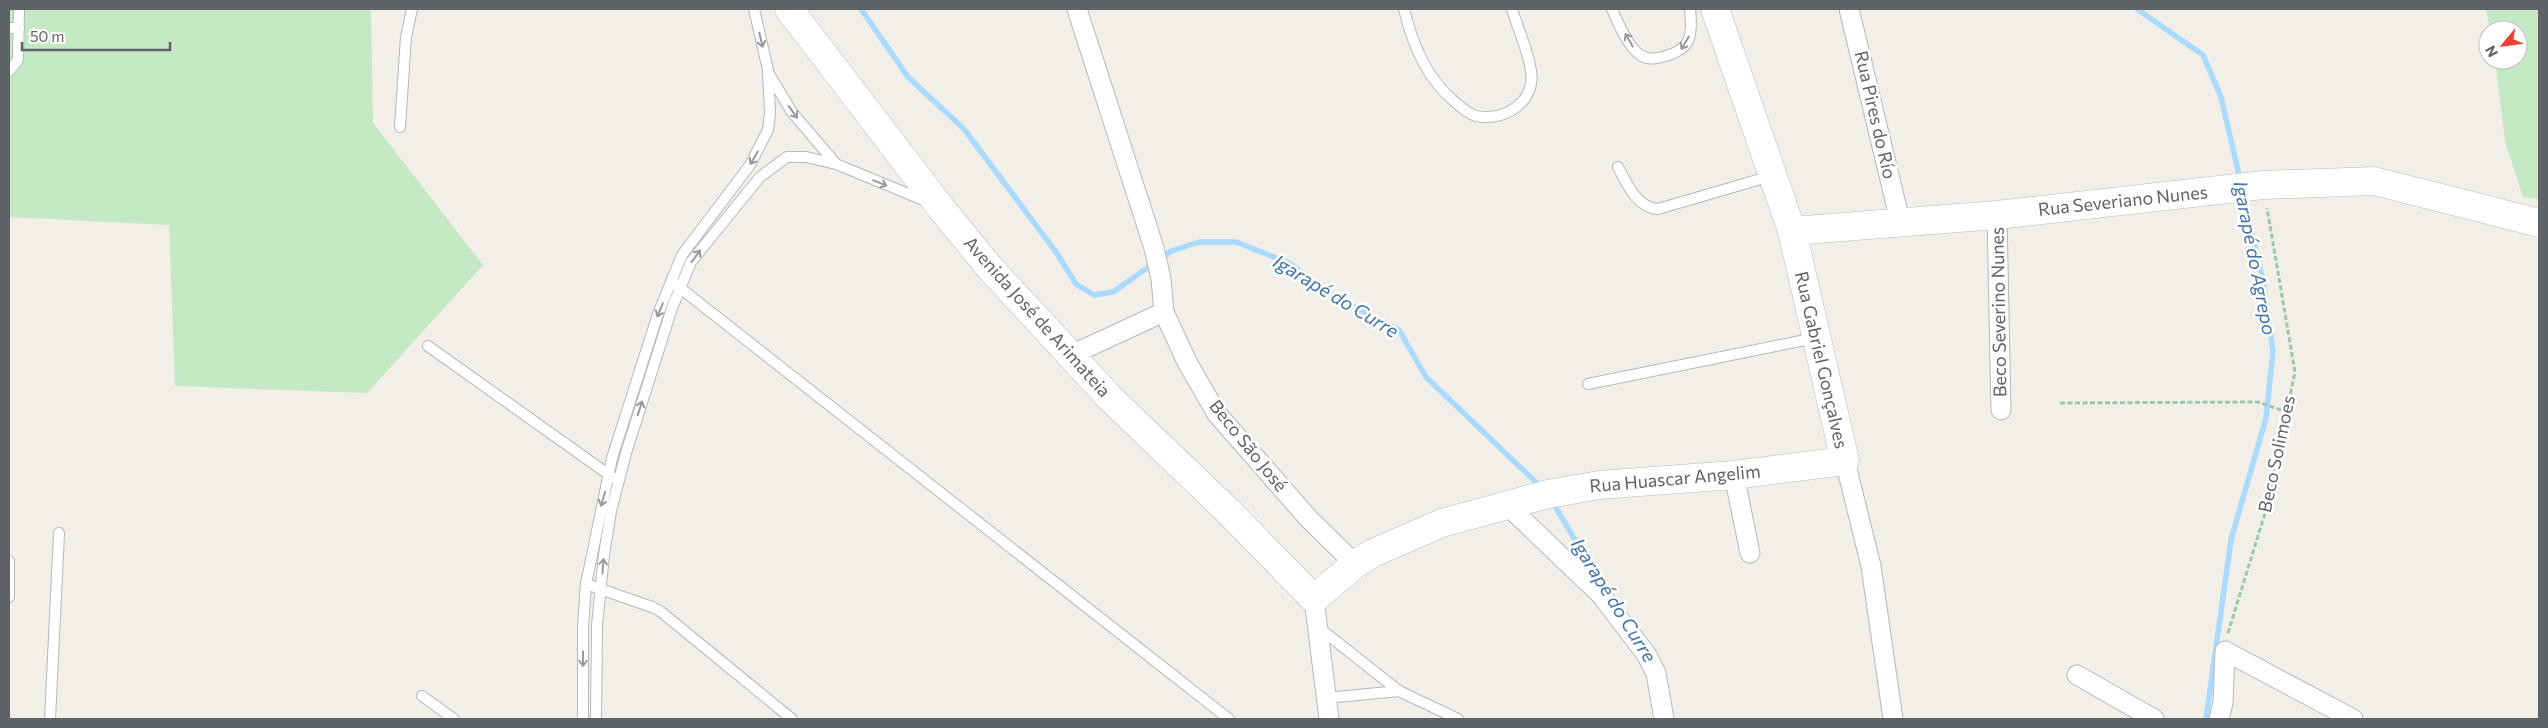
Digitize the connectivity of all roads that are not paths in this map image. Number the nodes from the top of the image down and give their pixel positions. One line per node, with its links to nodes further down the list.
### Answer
1 (20, 9): 12 (lane)
2 (412, 9): 15 (lane)
3 (754, 9): 13 (lane, one-way to 13)
4 (789, 9): 19 (street, Avenida José de Arimateia)
5 (1077, 9): 25 (street, Beco São José)
6 (1404, 9): 7 (lane)
7 (1512, 9)
8 (1612, 9): 9 (lane, one-way to 8)
9 (1690, 9)
10 (1715, 9): 18 (street, Rua Gabriel Gonçalves)
11 (1849, 9): 21 (street, Rua Pires do Río)
12 (14, 28): 14 (lane)
13 (768, 70): 16 (lane, one-way to 16); 24 (lane, one-way to 24)
14 (9, 71)
15 (400, 127)
16 (836, 164): 19 (lane, one-way to 19); 24 (lane, one-way to 16)
17 (1618, 167): 18 (lane)
18 (1772, 176): 23 (street, Rua Gabriel Gonçalves)
19 (941, 208): 28 (street, Avenida José de Arimateia)
20 (1996, 215): 21 (street, Rua Severiano Nunes); 22 (street, Rua Severiano Nunes); 30 (street, Beco Severino Nunes)
21 (1900, 221): 23 (street, Rua Severiano Nunes)
22 (2539, 223)
23 (1792, 231): 26 (street, Rua Gabriel Gonçalves)
24 (676, 284): 33 (lane); 53 (lane)
25 (1164, 312): 28 (street); 38 (street, Beco São José)
26 (1816, 338): 29 (lane); 31 (street, Rua Gabriel Gonçalves)
27 (428, 346): 33 (lane)
28 (1071, 355): 42 (street, Avenida José de Arimateia)
29 (1588, 384)
30 (2001, 410)
31 (1844, 461): 32 (street, Rua Huascar Angelim); 57 (street, Rua Gabriel Gonçalves)
32 (1734, 475): 34 (street, Rua Huascar Angelim); 36 (street)
33 (614, 479): 39 (lane, one-way to 39); 40 (lane, one-way to 33)
34 (1507, 505): 38 (street, Rua Huascar Angelim); 56 (street)
35 (59, 533): 48 (lane)
36 (1750, 553)
37 (9, 561): 41 (lane)
38 (1355, 564): 42 (street, Rua Huascar Angelim)
39 (586, 584): 40 (lane); 50 (lane, one-way to 50)
40 (601, 588): 51 (lane); 52 (lane)
41 (9, 597)
42 (1314, 599): 43 (street)
43 (1318, 627): 45 (lane); 47 (street)
44 (2077, 676): 58 (street)
45 (1399, 691): 47 (lane); 55 (lane)
46 (422, 696): 49 (lane)
47 (1326, 698): 54 (street)
48 (50, 719)
49 (454, 719)
50 (583, 719)
51 (596, 719)
52 (792, 719)
53 (1229, 719)
54 (1329, 719)
55 (1458, 719)
56 (1664, 719)
57 (1893, 719)
58 (2154, 719)
59 (2219, 719): 60 (street)
60 (2353, 719)

